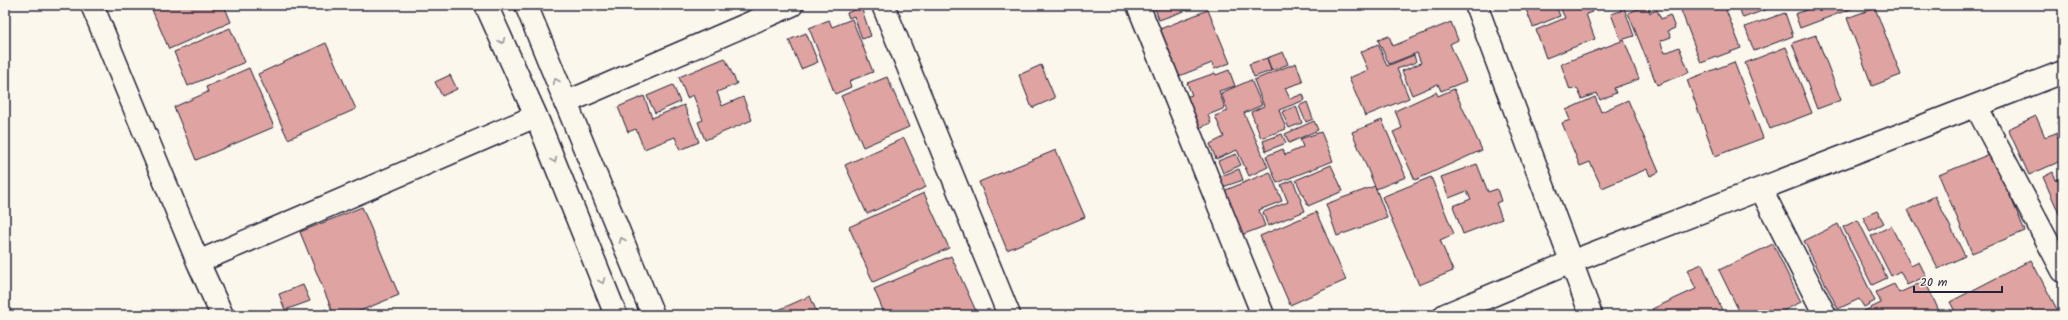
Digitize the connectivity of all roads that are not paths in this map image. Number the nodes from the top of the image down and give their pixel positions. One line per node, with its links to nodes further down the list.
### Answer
1 (92, 5): 13 (street)
2 (486, 5): 11 (street, one-way to 11)
3 (526, 5): 9 (street, one-way to 3)
4 (792, 5): 9 (street)
5 (883, 5): 19 (street)
6 (1138, 5): 20 (street)
7 (1476, 5): 14 (street)
8 (2063, 72): 10 (street)
9 (565, 103): 18 (street, one-way to 9)
10 (1976, 106): 12 (street); 15 (street)
11 (536, 116): 13 (street); 17 (street, one-way to 17)
12 (1761, 189): 14 (street); 23 (street)
13 (198, 262): 16 (street)
14 (1571, 262): 21 (street); 22 (street)
15 (2063, 271)
16 (222, 315)
17 (616, 315)
18 (653, 315)
19 (1009, 315)
20 (1263, 315)
21 (1445, 315)
22 (1591, 315)
23 (1825, 315)

